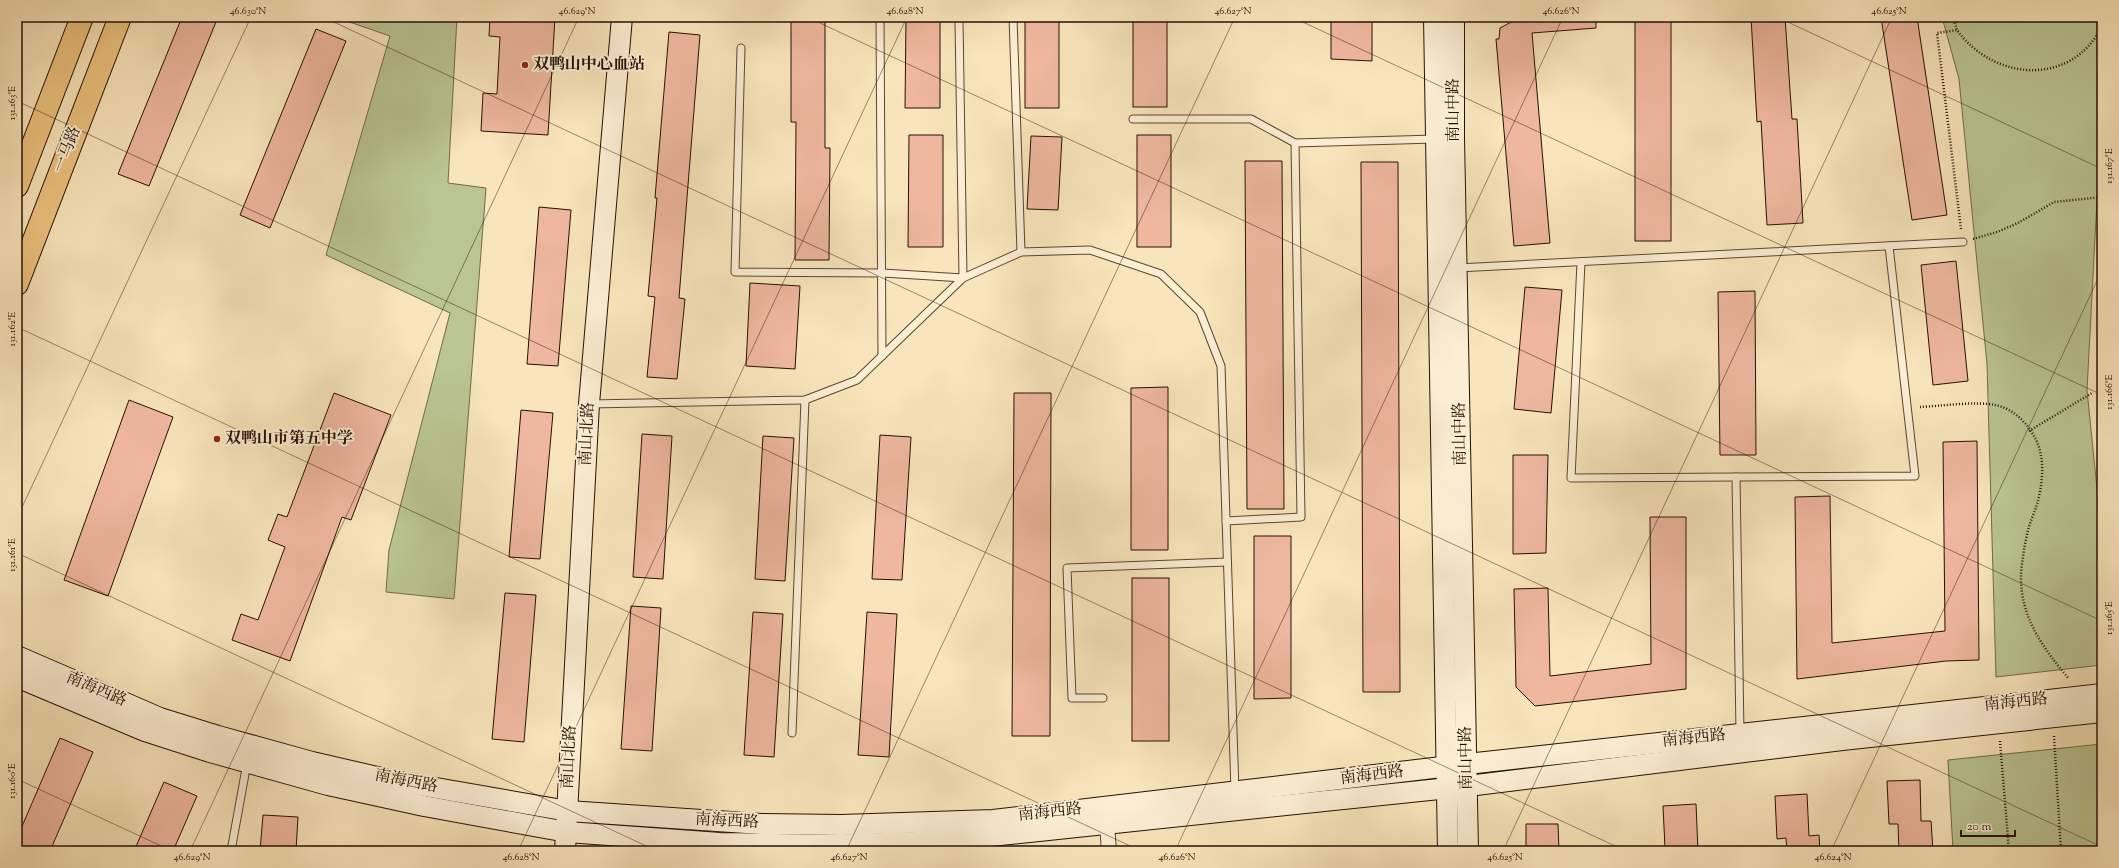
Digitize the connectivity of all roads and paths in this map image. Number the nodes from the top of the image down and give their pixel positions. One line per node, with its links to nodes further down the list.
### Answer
1 (82, 17): 16 (main road)
2 (120, 17): 25 (main road, 一马路)
3 (622, 17): 30 (street, 南山北路)
4 (880, 17): 23 (lane)
5 (1013, 17): 20 (lane)
6 (1434, 17): 14 (street, 南山中路)
7 (1454, 17): 14 (street, 南山中路)
8 (1953, 17): 10 (path)
9 (959, 20): 24 (lane)
10 (1957, 30): 11 (path); 18 (path)
11 (2100, 30)
12 (741, 48): 23 (lane)
13 (1133, 119): 15 (lane)
14 (1445, 139): 15 (lane); 22 (street, 南山中路); 47 (street, 南山中路)
15 (1295, 143): 34 (lane)
16 (17, 186)
17 (2102, 197): 18 (path)
18 (1963, 242): 19 (lane)
19 (1889, 246): 21 (lane); 31 (lane)
20 (1022, 252): 24 (lane); 34 (lane)
21 (1581, 262): 22 (lane); 33 (lane)
22 (1457, 268): 46 (street, 南山中路)
23 (883, 273): 24 (lane); 26 (lane)
24 (963, 278): 26 (lane)
25 (17, 284)
26 (882, 356): 29 (lane)
27 (2102, 366): 28 (lane)
28 (2102, 388): 32 (path)
29 (805, 400): 30 (lane); 43 (lane)
30 (589, 404): 51 (street, 南山北路)
31 (1908, 408): 32 (path); 33 (lane)
32 (2030, 431): 38 (path)
33 (1736, 477): 44 (lane)
34 (1226, 521): 35 (lane)
35 (1227, 562): 39 (lane); 50 (lane)
36 (17, 656): 51 (street, 南海西路)
37 (17, 677): 45 (street, 南海西路)
38 (2093, 695): 44 (street, 南海西路)
39 (1103, 698)
40 (2102, 712): 41 (street, 南海西路)
41 (2053, 717): 42 (street, 南海西路); 60 (path)
42 (1999, 723): 48 (street, 南海西路); 59 (path)
43 (792, 733)
44 (1740, 734): 46 (street, 南海西路)
45 (247, 763): 53 (street, 南海西路); 54 (lane)
46 (1467, 764): 47 (street, 南海西路); 48 (street, 南山中路)
47 (1447, 766): 49 (street, 南山中路); 50 (street, 南海西路)
48 (1468, 786): 49 (street, 南海西路); 58 (street, 南山中路)
49 (1447, 788): 50 (street, 南海西路); 57 (street, 南山中路)
50 (1235, 802): 51 (street, 南海西路); 52 (street, 南海西路)
51 (568, 811): 53 (street, 南山北路)
52 (1107, 825): 53 (street, 南海西路); 56 (street)
53 (567, 832): 55 (street, 南山北路)
54 (231, 851)
55 (565, 851)
56 (1109, 851)
57 (1448, 851)
58 (1468, 851)
59 (2009, 851)
60 (2061, 851)

